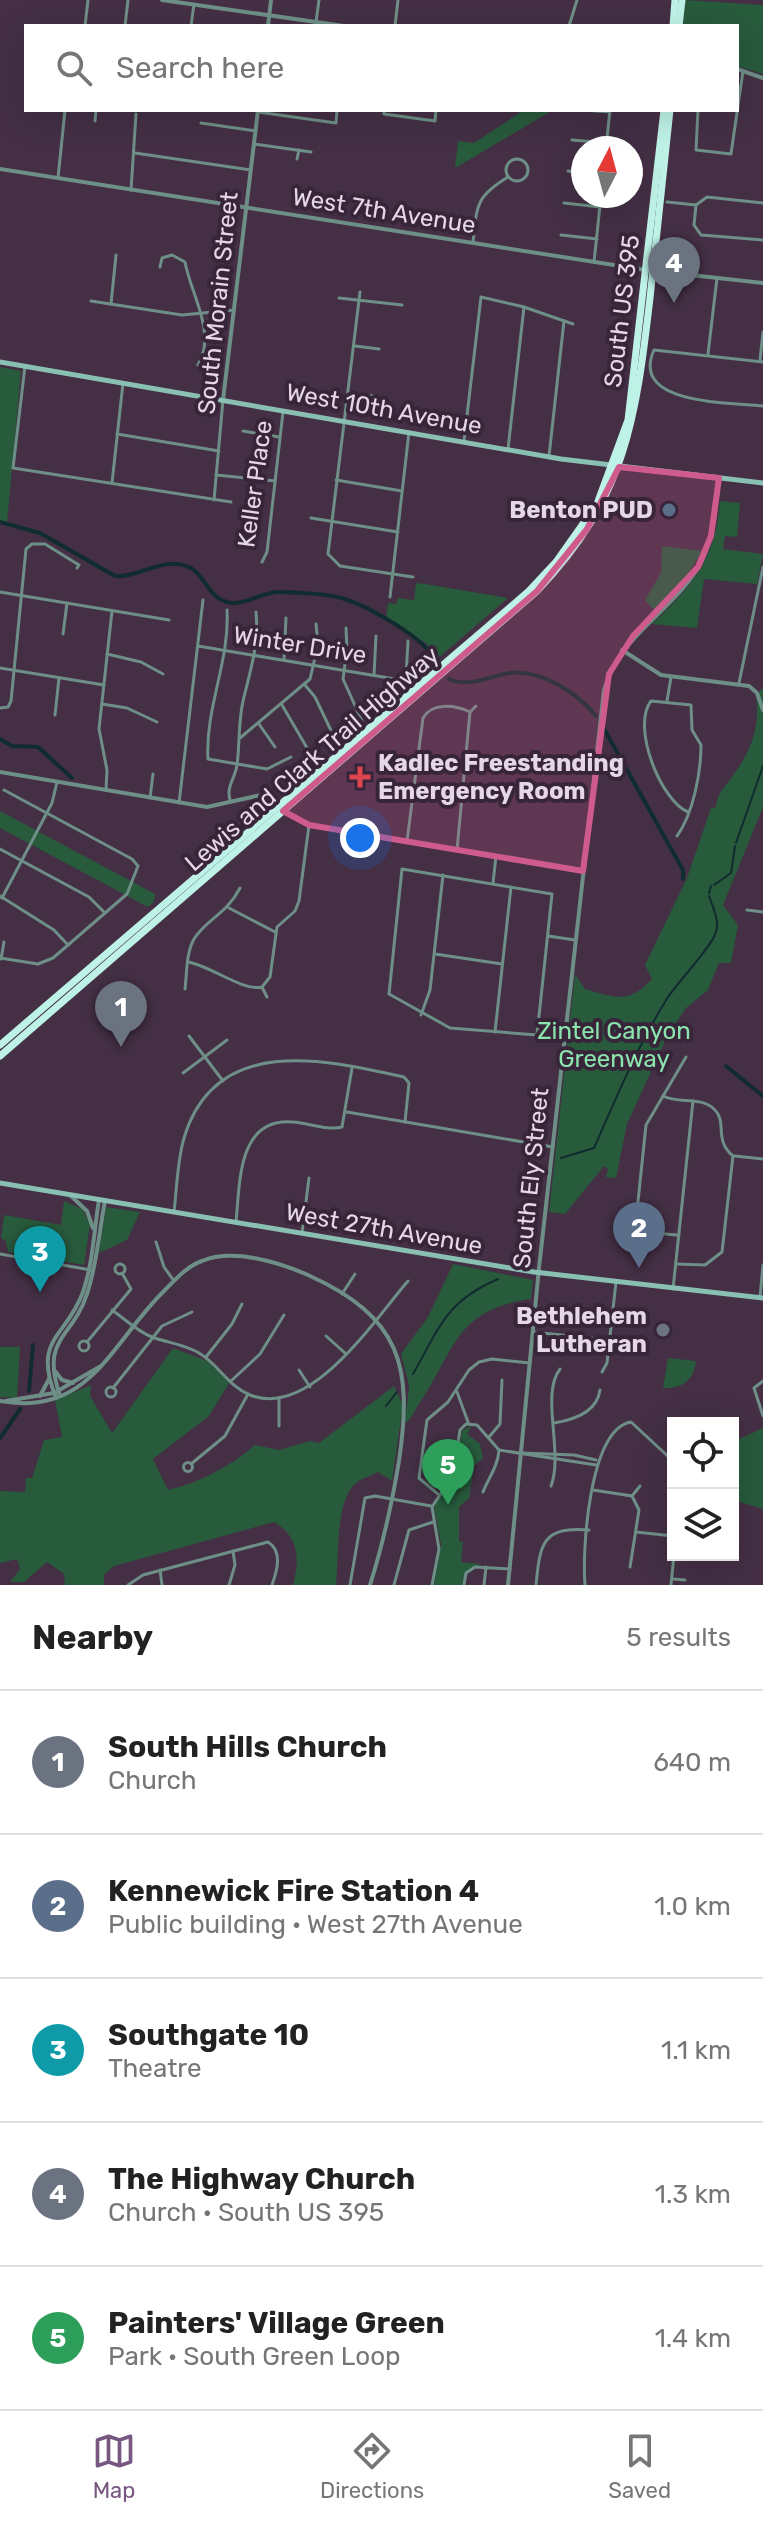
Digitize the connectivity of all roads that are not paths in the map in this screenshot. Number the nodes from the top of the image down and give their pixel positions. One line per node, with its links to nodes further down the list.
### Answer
1 (88, 0): 14 (street)
2 (128, 0): 15 (street)
3 (162, 0): 10 (street)
4 (231, 0): 11 (street)
5 (271, 0): 12 (street)
6 (319, 0): 13 (street)
7 (398, 0): 19 (street)
8 (577, 0): 20 (street)
9 (679, 0): 21 (highway); 22 (highway)
10 (191, 3): 11 (street); 16 (street)
11 (230, 10): 12 (street)
12 (269, 15): 13 (street); 17 (street)
13 (316, 22): 18 (street)
14 (85, 24)
15 (125, 24)
16 (191, 24)
17 (268, 24)
18 (330, 24)
19 (395, 24)
20 (570, 24)
21 (673, 24)
22 (679, 24)
23 (739, 70): 24 (street)
24 (743, 71): 25 (street); 26 (street)
25 (763, 78)
26 (739, 80)
27 (65, 112): 54 (street)
28 (96, 112): 40 (street)
29 (258, 112): 42 (street, South Morain Street)
30 (264, 112): 31 (street)
31 (337, 112)
32 (384, 112): 33 (street)
33 (436, 112)
34 (610, 112): 43 (street)
35 (664, 112): 70 (highway, South US 395)
36 (670, 112): 70 (highway, South US 395)
37 (698, 112): 38 (street)
38 (736, 112)
39 (136, 114): 47 (street)
40 (95, 121)
41 (201, 123): 42 (street)
42 (256, 131): 44 (street, South Morain Street)
43 (607, 136)
44 (254, 144): 45 (street); 50 (street, South Morain Street)
45 (299, 150): 46 (street); 48 (street)
46 (311, 152)
47 (135, 153): 50 (street); 55 (street)
48 (297, 159)
49 (0, 169): 54 (street, West 7th Avenue)
50 (251, 170): 61 (street, South Morain Street)
51 (568, 171): 52 (street)
52 (571, 171)
53 (508, 177): 53 (street); 66 (street)
54 (58, 178): 55 (street, West 7th Avenue)
55 (131, 190): 61 (street, West 7th Avenue)
56 (667, 202): 60 (street)
57 (564, 203): 59 (street)
58 (763, 203): 60 (street)
59 (571, 204)
60 (696, 205): 65 (street)
61 (246, 208): 66 (street, West 7th Avenue); 80 (street, South Morain Street)
62 (600, 208): 64 (street)
63 (561, 235): 64 (street)
64 (597, 239): 68 (street)
65 (763, 240)
66 (473, 243): 68 (street, West 7th Avenue)
67 (116, 255): 77 (street)
68 (594, 262): 70 (street, West 7th Avenue)
69 (160, 267): 81 (street)
70 (650, 270): 71 (street, West 7th Avenue); 107 (highway, South US 395)
71 (717, 278): 72 (street, West 7th Avenue); 87 (street)
72 (763, 283)
73 (360, 292): 75 (street)
74 (339, 298): 75 (street)
75 (359, 300): 78 (street); 85 (street)
76 (91, 301): 77 (street)
77 (111, 304): 81 (street)
78 (402, 305)
79 (524, 307): 82 (street); 103 (street); 104 (street)
80 (234, 310): 81 (street); 95 (street, South Morain Street)
81 (201, 313): 90 (street)
82 (564, 321): 83 (street); 106 (street)
83 (573, 324)
84 (763, 332): 89 (street)
85 (355, 346): 86 (street); 93 (street)
86 (379, 349)
87 (708, 356): 89 (street); 96 (street)
88 (0, 362): 91 (main road, West 10th Avenue)
89 (761, 362)
90 (198, 365)
91 (25, 366): 92 (main road, West 10th Avenue); 113 (street)
92 (123, 383): 95 (main road, West 10th Avenue); 101 (street)
93 (349, 394): 94 (street); 98 (street)
94 (374, 396)
95 (223, 400): 97 (main road, West 10th Avenue); 105 (street, South Morain Street)
96 (763, 406)
97 (283, 410): 98 (main road, West 10th Avenue); 102 (street, Keller Place)
98 (345, 421): 100 (main road, West 10th Avenue); 110 (street)
99 (243, 431): 102 (street)
100 (409, 432): 103 (main road, West 10th Avenue); 114 (street)
101 (117, 434): 105 (street); 113 (street)
102 (280, 437): 111 (street, Keller Place)
103 (464, 441): 104 (main road, West 10th Avenue)
104 (508, 449): 106 (main road, West 10th Avenue)
105 (219, 451): 108 (street, South Morain Street)
106 (549, 457): 107 (main road, West 10th Avenue)
107 (616, 467): 109 (main road, West 10th Avenue); 186 (highway, Lewis and Clark Trail Highway)
108 (216, 475): 111 (street); 115 (street, South Morain Street)
109 (719, 478): 112 (main road, West 10th Avenue); 141 (street, South Ely Street)
110 (336, 480): 114 (street); 118 (street)
111 (275, 481): 120 (street, Keller Place)
112 (763, 483)
113 (112, 484): 115 (street)
114 (402, 491): 119 (street)
115 (214, 500): 116 (street)
116 (231, 502)
117 (311, 518): 118 (street)
118 (332, 522): 119 (street); 123 (street)
119 (398, 532): 123 (street)
120 (262, 562)
121 (763, 567): 154 (street)
122 (77, 568): 126 (street)
123 (393, 574): 124 (street); 127 (street)
124 (413, 577)
125 (0, 592): 126 (street)
126 (21, 595): 129 (street); 148 (street)
127 (390, 597)
128 (203, 600): 140 (street)
129 (67, 603): 131 (street); 137 (street)
130 (227, 610): 142 (street)
131 (112, 611): 134 (street); 143 (street)
132 (256, 612): 144 (street)
133 (286, 618): 145 (street)
134 (169, 620)
135 (316, 624): 146 (street)
136 (346, 628): 149 (street)
137 (63, 634)
138 (376, 636): 151 (street)
139 (408, 641): 151 (street, Winter Drive)
140 (198, 646): 142 (street, Winter Drive); 184 (street)
141 (622, 650): 152 (street); 196 (street, South Ely Street)
142 (225, 651): 144 (street, Winter Drive); 175 (street)
143 (107, 654): 150 (street); 156 (street)
144 (255, 656): 145 (street, Winter Drive); 170 (street)
145 (284, 660): 146 (street, Winter Drive)
146 (314, 665): 149 (street, Winter Drive); 155 (street)
147 (0, 668): 148 (street)
148 (14, 670): 153 (street); 162 (street)
149 (344, 670): 151 (street, Winter Drive); 164 (street)
150 (163, 674)
151 (374, 675)
152 (671, 677): 154 (street); 157 (street)
153 (59, 678): 156 (street); 166 (street)
154 (739, 683): 163 (street)
155 (304, 684): 159 (street); 171 (street)
156 (104, 685): 158 (street)
157 (667, 702): 187 (street); 187 (street)
158 (102, 704): 168 (street); 182 (street)
159 (281, 704): 169 (street); 173 (street)
160 (382, 704): 164 (street)
161 (476, 706): 165 (street)
162 (0, 708)
163 (763, 710)
164 (358, 712): 167 (street)
165 (470, 712): 180 (street); 193 (street)
166 (55, 715)
167 (362, 721)
168 (157, 722)
169 (259, 723): 170 (street); 172 (street)
170 (239, 739): 175 (street)
171 (336, 741)
172 (275, 747)
173 (310, 753)
174 (291, 757): 175 (street)
175 (237, 766): 185 (street)
176 (0, 772): 178 (street)
177 (153, 774): 183 (street)
178 (58, 782): 182 (street); 188 (street)
179 (389, 785): 180 (street)
180 (413, 789): 191 (street)
181 (4, 790): 188 (street)
182 (106, 791): 183 (street)
183 (150, 798): 184 (street)
184 (179, 803): 185 (street)
185 (231, 803): 186 (street)
186 (280, 809): 189 (street); 222 (highway, Lewis and Clark Trail Highway); 223 (highway, Lewis and Clark Trail Highway)
187 (688, 812): 190 (street)
188 (47, 813): 195 (street); 205 (street)
189 (309, 825): 191 (street); 206 (street)
190 (677, 836)
191 (407, 841): 193 (street)
192 (0, 849): 195 (street)
193 (457, 850): 194 (street)
194 (496, 856): 196 (street); 198 (street)
195 (22, 860): 201 (street); 205 (street)
196 (583, 871): 208 (street, South Ely Street)
197 (443, 875): 198 (street); 211 (street); 218 (street)
198 (493, 883): 199 (street)
199 (511, 887): 207 (street); 214 (street)
200 (240, 888): 202 (street)
201 (1, 897): 210 (street)
202 (229, 908): 206 (street); 213 (street)
203 (747, 910): 204 (street)
204 (763, 912)
205 (105, 913): 210 (street)
206 (275, 932): 215 (street)
207 (548, 936): 208 (street); 219 (street)
208 (575, 940): 234 (street, South Ely Street)
209 (4, 942): 212 (street)
210 (68, 945): 212 (street)
211 (433, 954): 214 (street); 218 (street)
212 (0, 958)
213 (188, 962): 215 (street); 216 (street)
214 (502, 964): 219 (street)
215 (262, 987): 217 (street)
216 (185, 989)
217 (267, 997)
218 (421, 1015): 219 (street)
219 (495, 1032)
220 (189, 1036): 224 (street)
221 (227, 1040): 224 (street)
222 (0, 1045)
223 (0, 1056)
224 (204, 1057): 227 (street); 228 (street)
225 (686, 1057): 229 (street)
226 (352, 1068): 228 (street); 231 (street); 232 (street)
227 (183, 1073)
228 (223, 1081): 242 (street)
229 (663, 1096): 230 (street); 244 (street)
230 (693, 1101): 235 (street); 248 (street)
231 (347, 1112): 232 (street); 243 (street)
232 (405, 1122): 234 (street)
233 (732, 1143): 235 (street)
234 (553, 1147): 259 (street, South Ely Street)
235 (725, 1149): 236 (street)
236 (733, 1156): 237 (street); 253 (street)
237 (763, 1159)
238 (309, 1178): 246 (street)
239 (0, 1183): 240 (main road, West 27th Avenue)
240 (70, 1195): 241 (main road, West 27th Avenue); 247 (street)
241 (102, 1201): 242 (main road, West 27th Avenue); 247 (street); 257 (street)
242 (174, 1212): 243 (main road, West 27th Avenue)
243 (236, 1222): 246 (main road, West 27th Avenue)
244 (643, 1225): 245 (street); 248 (street)
245 (637, 1230)
246 (302, 1233): 259 (main road, West 27th Avenue)
247 (94, 1234): 257 (street)
248 (679, 1235): 254 (street)
249 (156, 1242): 261 (street)
250 (202, 1252): 252 (street)
251 (0, 1254): 257 (street)
252 (205, 1260): 261 (street); 265 (street)
253 (715, 1261): 254 (street); 256 (street)
254 (676, 1264): 264 (street)
255 (763, 1265): 266 (street)
256 (720, 1266)
257 (90, 1269): 273 (street)
258 (122, 1273): 268 (street)
259 (539, 1273): 263 (main road, West 27th Avenue); 274 (street, South Ely Street)
260 (355, 1274): 265 (street)
261 (174, 1281): 272 (street)
262 (408, 1281): 271 (street)
263 (616, 1282): 264 (main road, West 27th Avenue); 277 (street)
264 (673, 1289): 266 (main road, West 27th Avenue)
265 (342, 1294): 271 (street)
266 (761, 1298)
267 (242, 1304): 280 (street)
268 (112, 1310): 272 (street); 278 (street)
269 (192, 1312): 276 (street)
270 (284, 1315): 289 (street)
271 (374, 1320): 279 (street); 318 (street)
272 (132, 1325): 276 (street); 282 (street)
273 (61, 1330): 283 (street); 287 (street)
274 (533, 1332): 277 (street); 281 (street, South Ely Street)
275 (326, 1336): 279 (street)
276 (152, 1337): 280 (street); 293 (street)
277 (610, 1340): 286 (street)
278 (87, 1342)
279 (345, 1353): 292 (street)
280 (206, 1357): 289 (street)
281 (530, 1363): 295 (street); 307 (street, South Ely Street)
282 (101, 1366): 291 (street); 297 (street)
283 (53, 1368): 291 (street); 297 (street)
284 (560, 1369): 303 (street)
285 (299, 1370): 292 (street)
286 (602, 1372)
287 (49, 1378): 297 (street); 298 (street)
288 (502, 1380): 305 (street)
289 (231, 1381): 296 (street)
290 (763, 1381): 301 (street)
291 (75, 1383): 297 (street)
292 (310, 1387): 299 (street)
293 (113, 1388)
294 (600, 1390): 303 (street)
295 (457, 1392): 302 (street); 316 (street)
296 (248, 1394): 299 (street); 311 (street)
297 (57, 1395): 298 (street); 300 (street)
298 (38, 1397): 300 (street)
299 (279, 1398): 304 (street)
300 (2, 1401)
301 (763, 1416)
302 (469, 1423): 305 (street); 316 (street)
303 (554, 1423): 308 (street)
304 (279, 1426)
305 (489, 1437): 306 (street)
306 (499, 1450): 307 (street); 315 (street)
307 (521, 1453): 308 (street); 330 (street, South Ely Street)
308 (556, 1456): 310 (street); 312 (street)
309 (667, 1456): 310 (street)
310 (597, 1462): 314 (street)
311 (191, 1464)
312 (551, 1486)
313 (640, 1486): 317 (street)
314 (593, 1490): 317 (street); 322 (street)
315 (483, 1492)
316 (438, 1494): 319 (street)
317 (632, 1496): 323 (street)
318 (393, 1500): 319 (street); 338 (street); 339 (street)
319 (432, 1507): 320 (street)
320 (433, 1522): 340 (street); 341 (street)
321 (544, 1530): 325 (street)
322 (590, 1532): 325 (street); 346 (street)
323 (636, 1532): 324 (street); 329 (street)
324 (667, 1535)
325 (549, 1536): 345 (street)
326 (233, 1551): 331 (street); 336 (street); 337 (street)
327 (673, 1561): 332 (street)
328 (486, 1567): 330 (street); 342 (street); 343 (street)
329 (630, 1567)
330 (510, 1569): 344 (street, South Ely Street)
331 (160, 1570): 334 (street); 335 (street)
332 (671, 1578): 333 (street); 347 (street)
333 (685, 1580)
334 (128, 1585)
335 (162, 1585)
336 (229, 1585)
337 (272, 1585)
338 (350, 1585)
339 (370, 1585)
340 (394, 1585)
341 (432, 1585)
342 (464, 1585)
343 (484, 1585)
344 (508, 1585)
345 (536, 1585)
346 (585, 1585)
347 (671, 1585)

